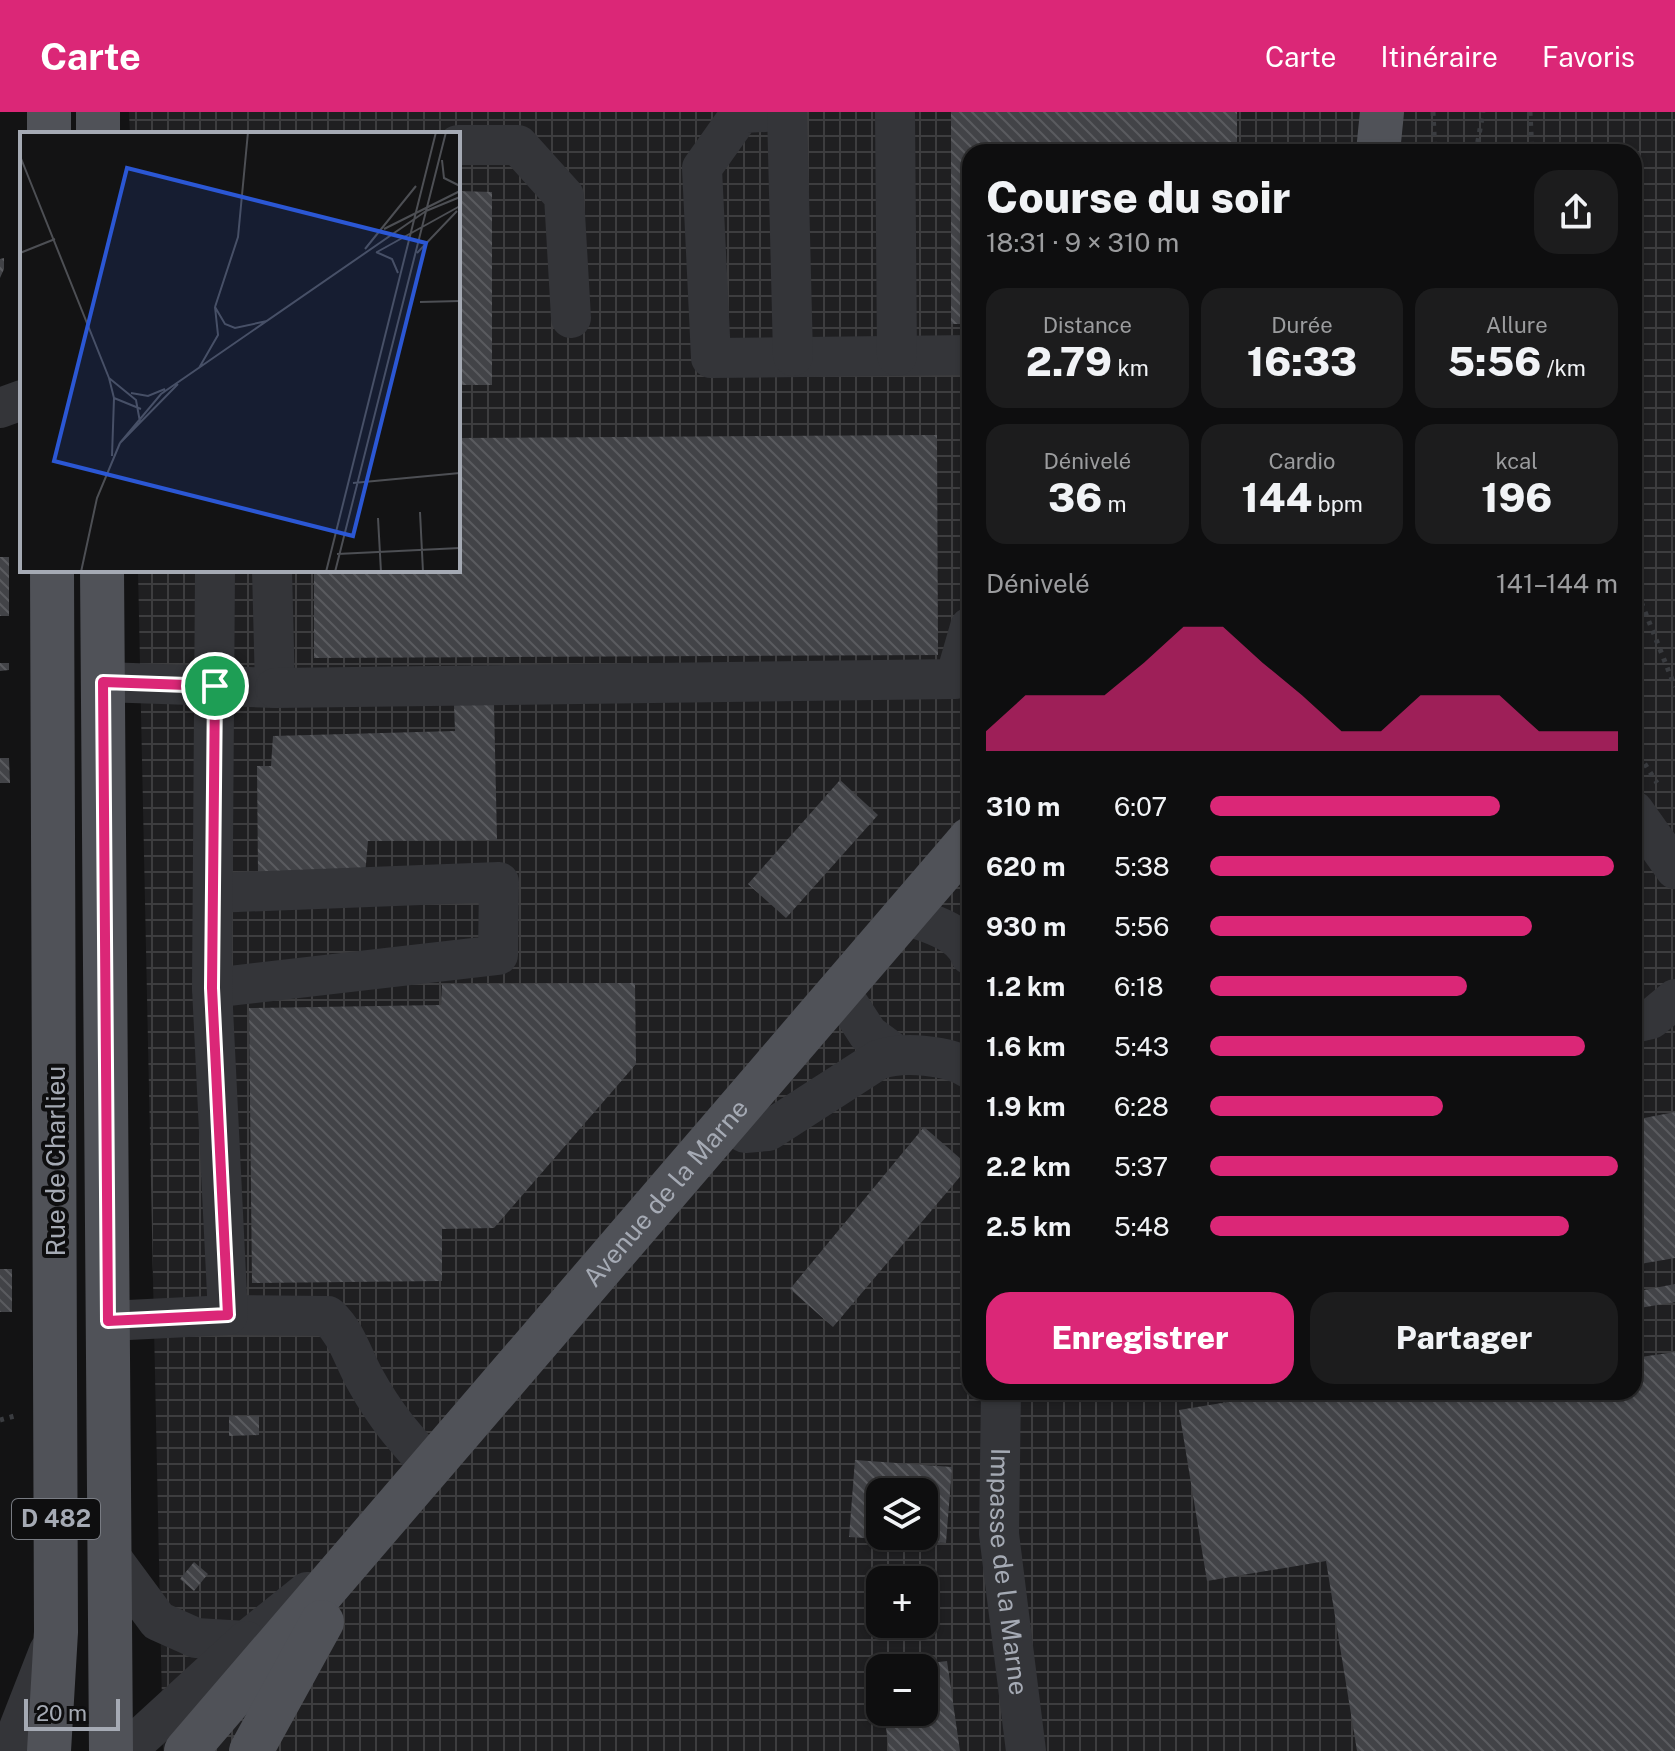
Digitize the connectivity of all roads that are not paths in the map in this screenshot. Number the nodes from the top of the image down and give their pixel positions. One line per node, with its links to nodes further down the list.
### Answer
1 (765, 112): 9 (street)
2 (787, 112): 9 (street)
3 (895, 112): 10 (street)
4 (1382, 112): 5 (main road)
5 (1379, 144)
6 (460, 145): 7 (street)
7 (571, 318)
8 (962, 355): 10 (street)
9 (793, 356): 10 (street)
10 (897, 356)
11 (20, 401): 12 (street)
12 (0, 408)
13 (52, 572): 40 (main road, Rue de Charlieu / D 482)
14 (102, 572): 18 (main road, Rue de Charlieu / D 482)
15 (215, 572): 19 (street)
16 (272, 572): 20 (street)
17 (962, 655): 20 (street)
18 (103, 682): 19 (street); 35 (main road, Rue de Charlieu / D 482)
19 (215, 686): 20 (street); 24 (street)
20 (275, 688)
21 (1649, 801): 23 (street)
22 (962, 848): 25 (main road, Avenue de la Marne)
23 (1675, 869)
24 (213, 893): 27 (street); 27 (street)
25 (906, 915): 26 (street); 28 (main road, Avenue de la Marne)
26 (962, 944)
27 (212, 988): 34 (street)
28 (840, 991): 31 (street); 33 (main road, Avenue de la Marne)
29 (1675, 999): 30 (street)
30 (1642, 1021)
31 (895, 1054): 32 (street); 33 (street)
32 (962, 1063)
33 (728, 1122): 37 (main road, Avenue de la Marne)
34 (228, 1315): 35 (street); 37 (street)
35 (108, 1321): 39 (main road, Rue de Charlieu / D 482)
36 (1001, 1400): 48 (street, Impasse de la Marne)
37 (431, 1467): 38 (main road, Avenue de la Marne)
38 (363, 1546): 41 (street, Avenue de la Marne); 46 (main road, Avenue de la Marne); 47 (main road)
39 (110, 1556): 41 (street); 44 (main road, Rue de Charlieu / D 482)
40 (56, 1632): 42 (street); 43 (main road, Rue de Charlieu / D 482)
41 (246, 1641): 45 (street, Avenue de la Marne)
42 (10, 1751)
43 (49, 1751)
44 (111, 1751)
45 (126, 1751)
46 (186, 1751)
47 (251, 1751)
48 (1026, 1751)

